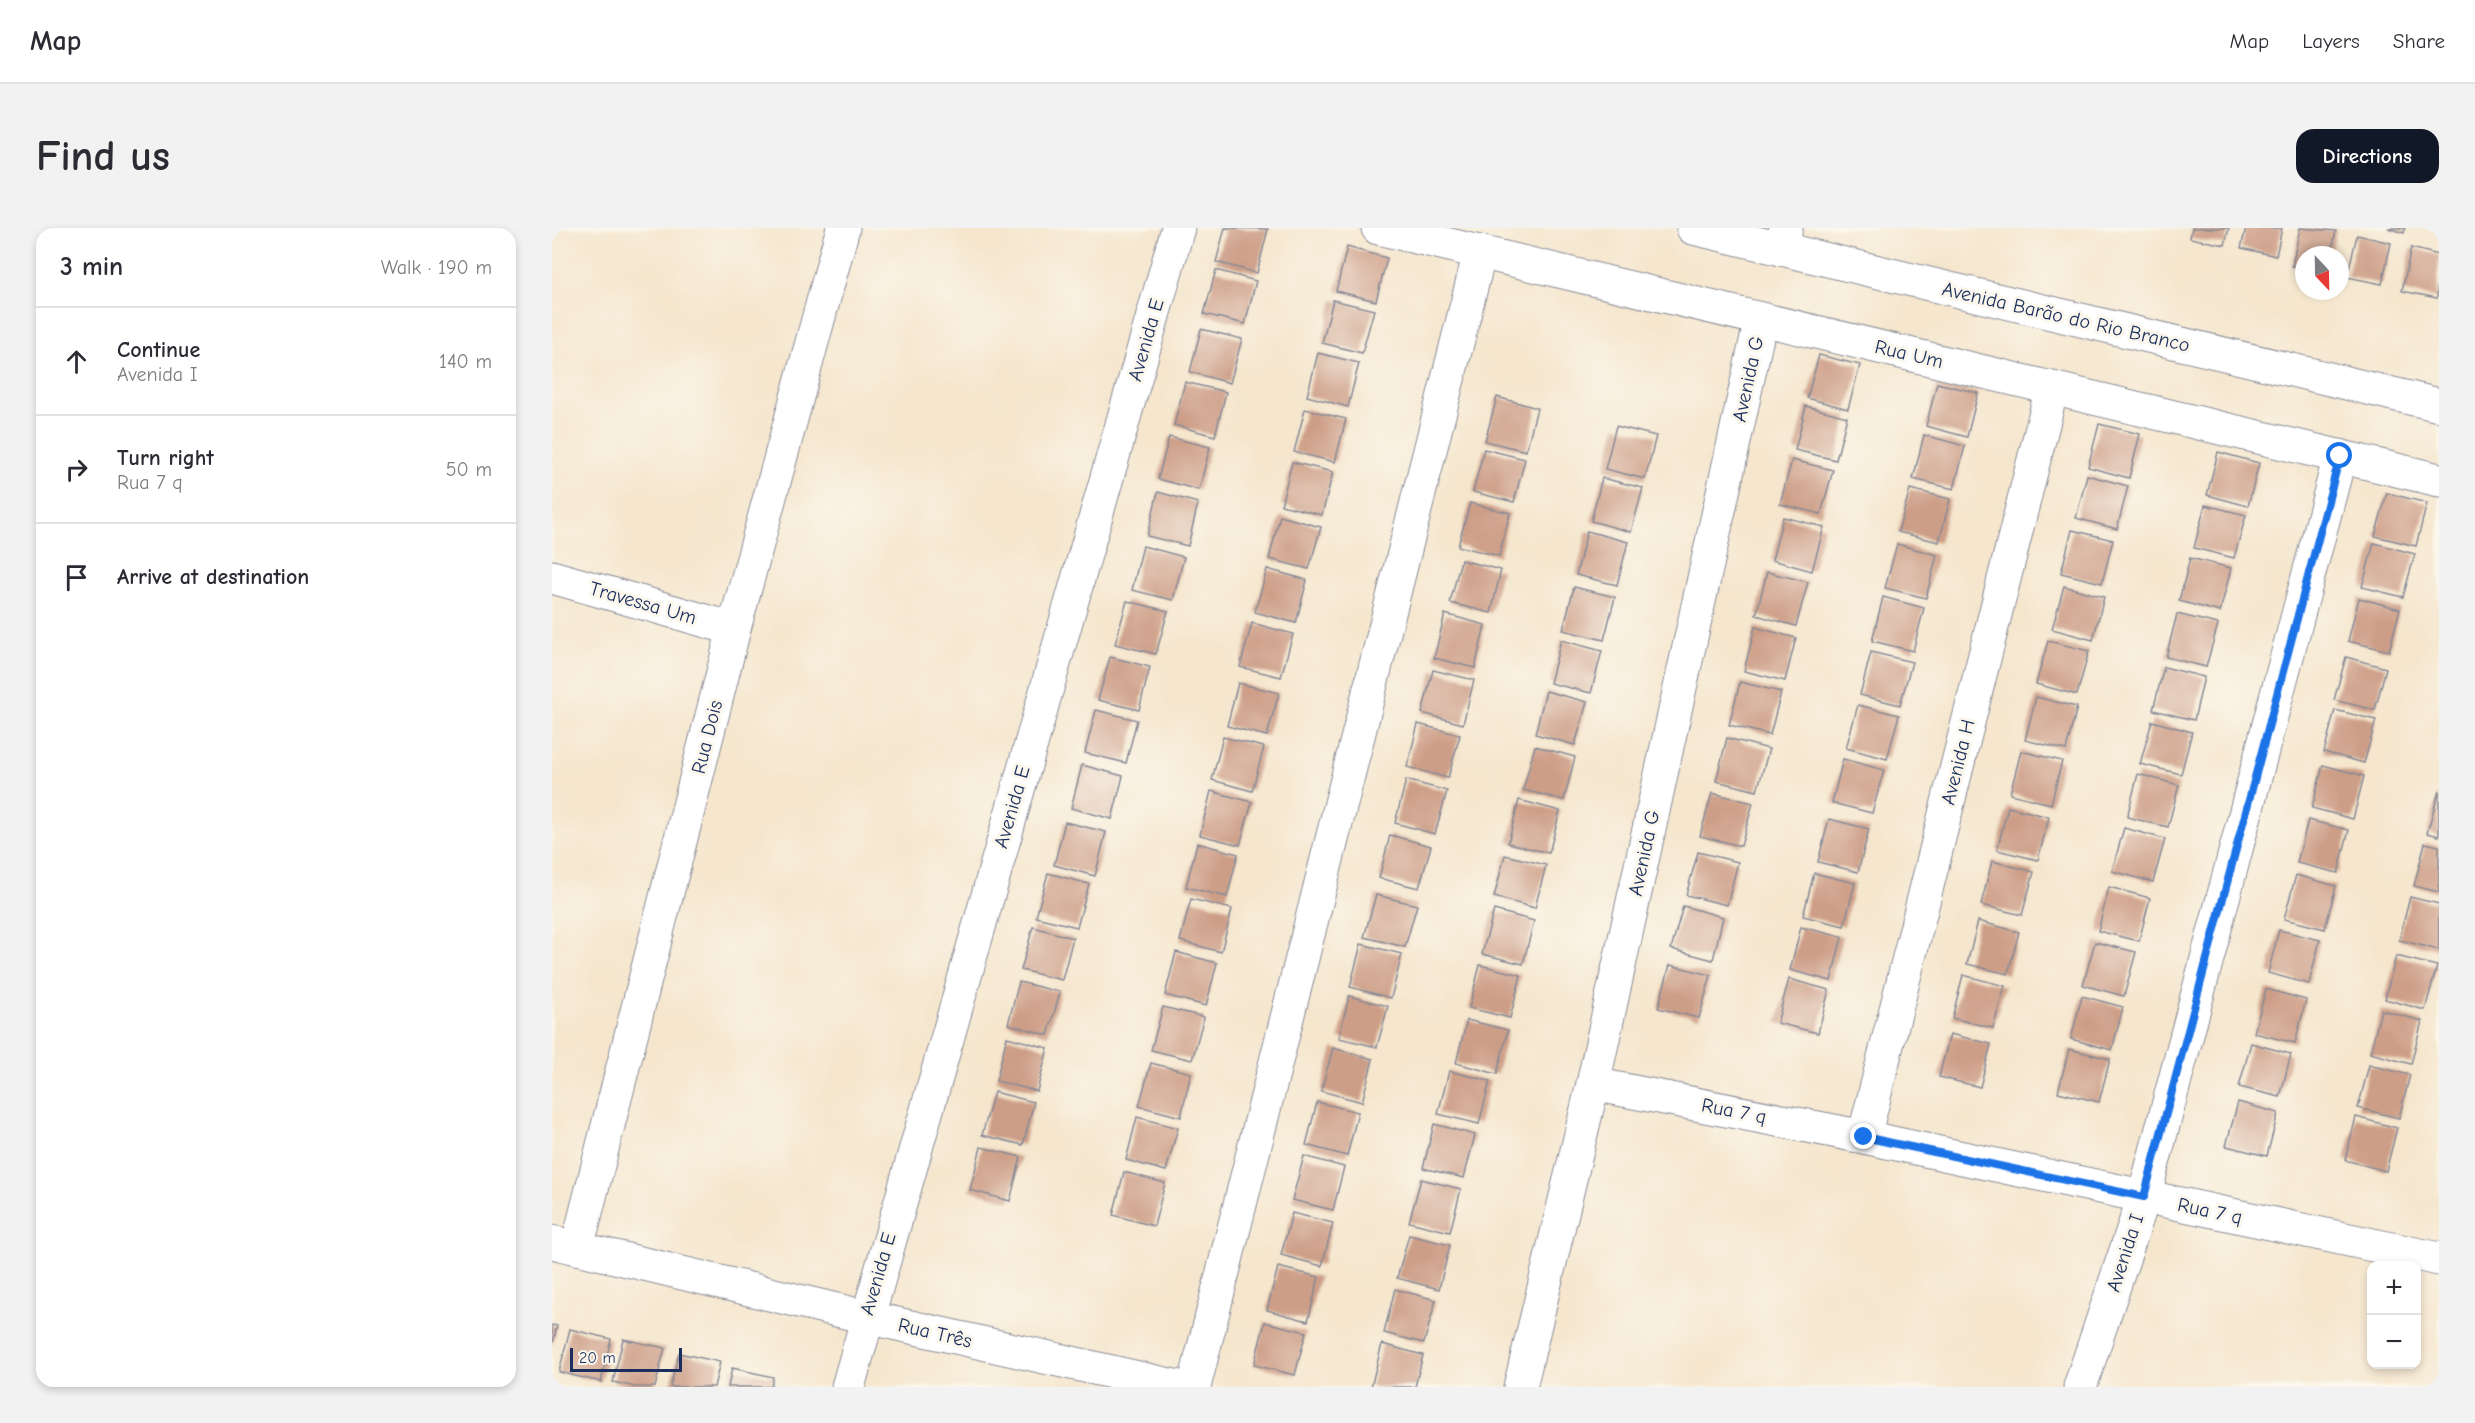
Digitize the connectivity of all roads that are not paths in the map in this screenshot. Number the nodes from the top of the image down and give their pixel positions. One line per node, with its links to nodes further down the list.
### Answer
1 (843, 228): 13 (street, Rua Dois)
2 (1178, 228): 19 (street, Avenida E)
3 (1378, 228): 6 (street, Rua Um)
4 (1693, 228): 5 (street, Avenida Barão do Rio Branco)
5 (1783, 239): 9 (street, Avenida Barão do Rio Branco)
6 (1480, 252): 7 (street, Rua Um); 22 (street)
7 (1761, 319): 8 (street, Rua Um); 14 (street, Avenida G)
8 (2052, 388): 10 (street, Rua Um); 15 (street, Avenida H)
9 (2439, 405)
10 (2340, 456): 11 (street, Rua Um); 16 (street, Avenida I)
11 (2439, 480)
12 (552, 577): 13 (street, Travessa Um)
13 (734, 629): 17 (street, Rua Dois)
14 (1593, 1084): 15 (street, Rua 7 q); 23 (street, Avenida G)
15 (1864, 1137): 16 (street, Rua 7 q)
16 (2144, 1197): 18 (street, Rua 7 q); 24 (street, Avenida I)
17 (565, 1245): 19 (street, Rua Três)
18 (2438, 1256)
19 (866, 1317): 20 (street, Avenida E); 21 (street, Rua Três)
20 (848, 1387)
21 (1179, 1387)
22 (1194, 1387)
23 (1520, 1387)
24 (2080, 1387)

